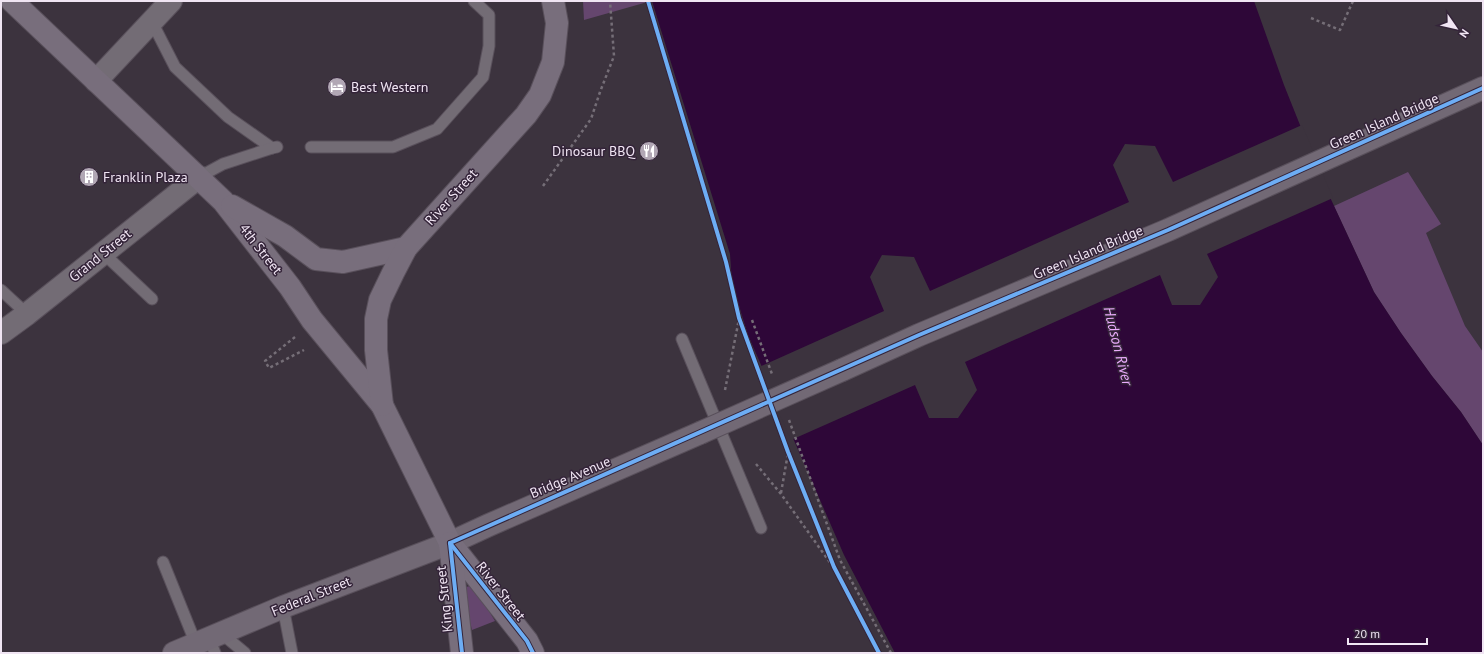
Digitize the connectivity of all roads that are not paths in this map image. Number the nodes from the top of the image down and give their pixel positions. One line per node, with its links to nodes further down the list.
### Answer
1 (12, 1): 6 (main road, 4th Street)
2 (171, 1): 5 (street)
3 (474, 1): 8 (lane)
4 (553, 1): 11 (main road, River Street)
5 (152, 22): 6 (street); 9 (lane)
6 (96, 82): 9 (main road, 4th Street)
7 (1483, 88): 19 (street, Green Island Bridge, bridge)
8 (311, 147)
9 (198, 177): 10 (main road, 4th Street); 12 (street, Grand Street)
10 (223, 201): 11 (main road); 18 (main road, 4th Street)
11 (406, 248): 18 (main road, River Street)
12 (103, 253): 14 (lane); 15 (street, Grand Street)
13 (1, 290): 15 (lane)
14 (152, 299)
15 (27, 314): 16 (street, Grand Street)
16 (1, 333)
17 (682, 338): 20 (lane)
18 (382, 405): 21 (main road, 4th Street)
19 (700, 433): 21 (street, Bridge Avenue)
20 (761, 528)
21 (450, 543): 23 (street, Federal Street); 28 (main road, King Street); 29 (main road, River Street)
22 (163, 562): 24 (lane)
23 (283, 607): 24 (street, Federal Street); 27 (lane)
24 (210, 642): 25 (street, Federal Street); 26 (lane)
25 (174, 653)
26 (245, 653)
27 (292, 653)
28 (462, 653)
29 (533, 653)

